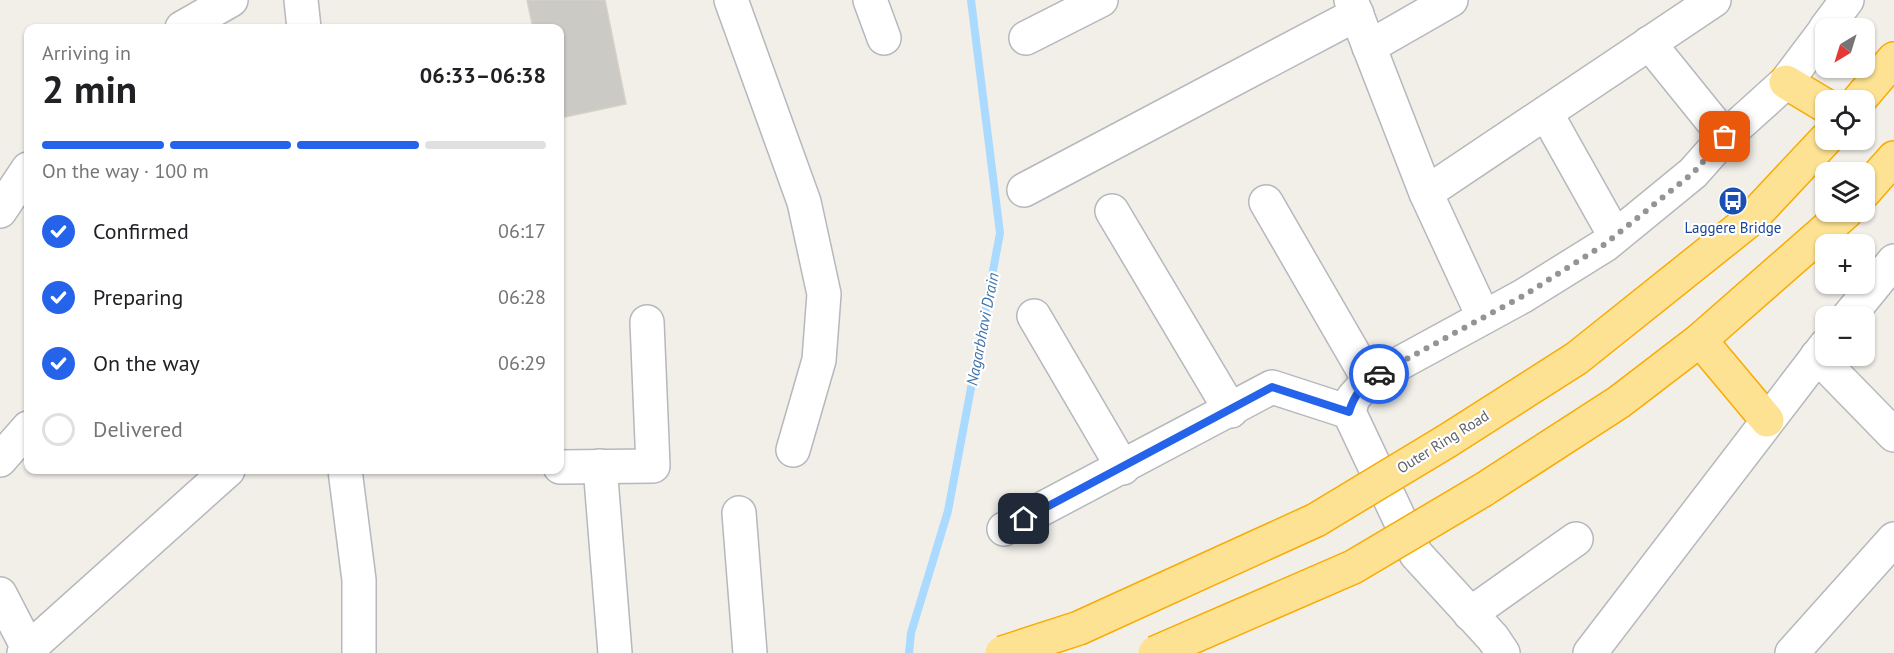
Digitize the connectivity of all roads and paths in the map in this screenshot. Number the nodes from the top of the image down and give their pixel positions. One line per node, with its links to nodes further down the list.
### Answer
1 (231, 0): 11 (street)
2 (301, 0): 12 (street)
3 (731, 0): 49 (street)
4 (870, 0): 14 (street)
5 (1101, 0): 13 (street)
6 (1451, 0): 17 (street)
7 (1714, 0): 15 (street)
8 (1847, 0): 10 (street)
9 (1354, 7): 17 (street); 28 (street)
10 (1834, 18)
11 (189, 24)
12 (304, 24)
13 (1026, 38)
14 (884, 39)
15 (1649, 43): 22 (street); 23 (street)
16 (1815, 44): 19 (street)
17 (1370, 47): 29 (street)
18 (1894, 59): 20 (highway)
19 (1786, 82): 21 (highway); 23 (street)
20 (1868, 90)
21 (1815, 99)
22 (1546, 113): 29 (street); 34 (street)
23 (1725, 137): 34 (street)
24 (1815, 150): 66 (highway, Outer Ring Road, bridge)
25 (1894, 158): 27 (highway)
26 (24, 175): 31 (street)
27 (1875, 180)
28 (1024, 190)
29 (1426, 194): 38 (street)
30 (1266, 202): 43 (street)
31 (0, 210)
32 (1112, 211): 44 (street)
33 (1835, 222): 40 (highway)
34 (1615, 236): 38 (street)
35 (1894, 261): 36 (street)
36 (1857, 306)
37 (1034, 316): 53 (street)
38 (1483, 316): 43 (street)
39 (647, 322): 51 (street)
40 (1700, 340): 46 (highway); 67 (highway, bridge)
41 (1815, 359): 46 (street)
42 (1834, 366): 48 (street)
43 (1369, 380): 45 (street)
44 (1231, 411): 45 (street); 53 (street)
45 (1349, 412): 61 (street)
46 (1767, 420): 69 (street)
47 (24, 433): 50 (street)
48 (1894, 435)
49 (793, 450)
50 (0, 460)
51 (600, 466): 52 (street); 64 (street)
52 (564, 467)
53 (1123, 468): 57 (street)
54 (224, 474): 62 (street)
55 (346, 474): 63 (street)
56 (739, 513): 65 (street)
57 (1004, 529)
58 (1576, 538): 61 (street)
59 (1894, 538): 70 (street)
60 (0, 594): 62 (street)
61 (1470, 614): 68 (street)
62 (27, 651)
63 (359, 653)
64 (615, 653)
65 (750, 653)
66 (1002, 653)
67 (1155, 653)
68 (1503, 653)
69 (1590, 653)
70 (1792, 653)

